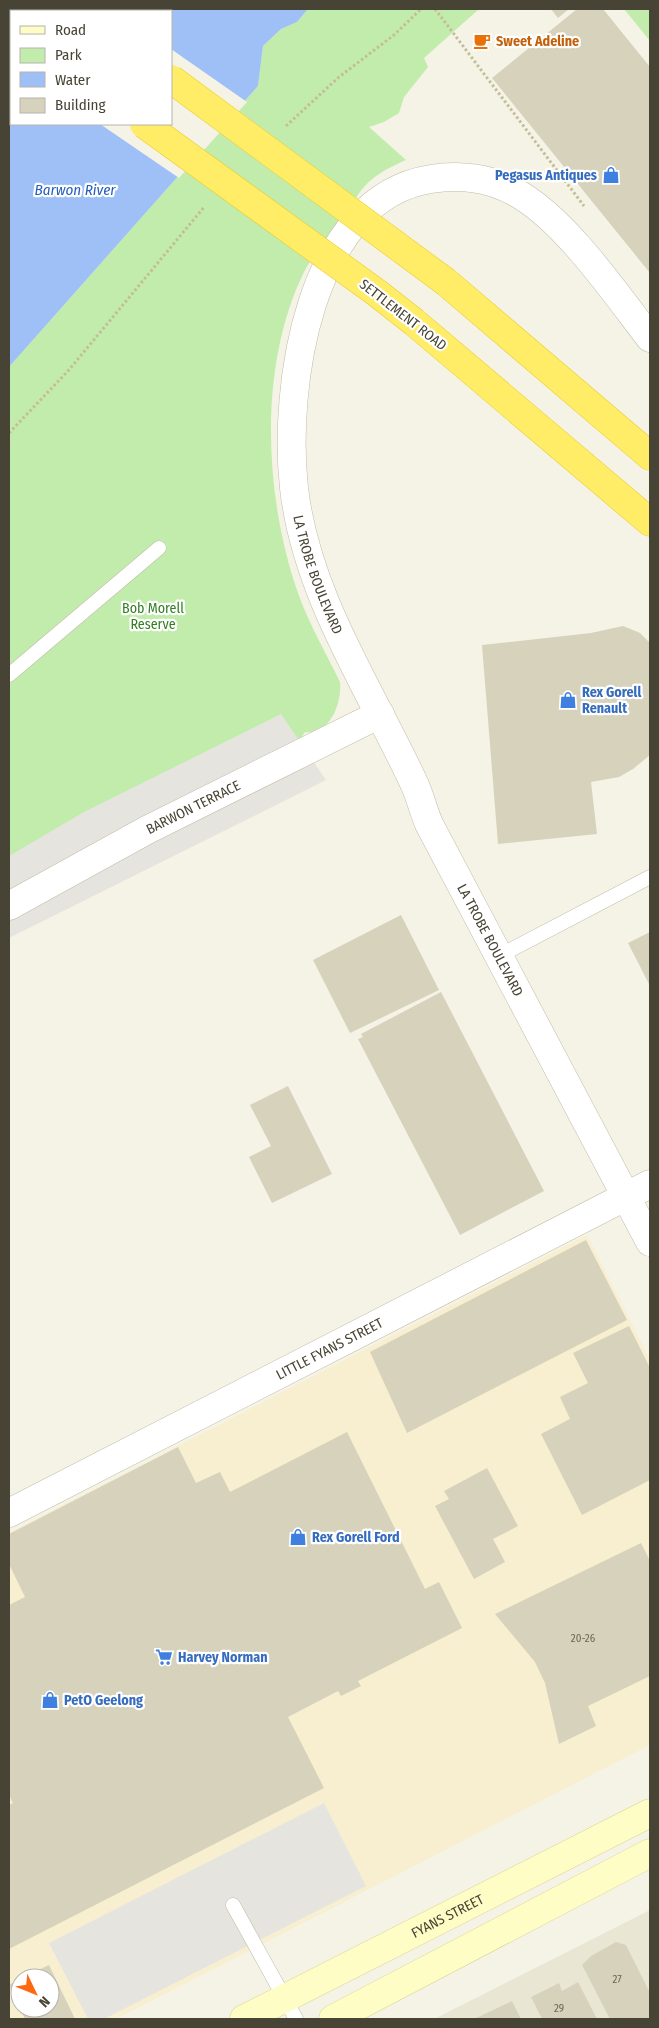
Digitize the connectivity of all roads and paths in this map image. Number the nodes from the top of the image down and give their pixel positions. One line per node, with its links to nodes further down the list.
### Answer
1 (421, 9): 5 (path)
2 (435, 9): 7 (path)
3 (172, 80): 10 (highway, bridge)
4 (145, 125): 11 (highway, SETTLEMENT ROAD, bridge)
5 (283, 129)
6 (208, 203): 9 (path)
7 (590, 214)
8 (650, 338): 14 (street, LA TROBE BOULEVARD)
9 (9, 433)
10 (650, 456)
11 (650, 522)
12 (160, 548): 13 (lane)
13 (9, 675)
14 (380, 714): 16 (street, BARWON TERRACE); 17 (street, LA TROBE BOULEVARD)
15 (650, 877): 17 (lane)
16 (9, 906)
17 (497, 957): 19 (street, LA TROBE BOULEVARD)
18 (650, 1184): 19 (street, LITTLE FYANS STREET)
19 (626, 1196): 20 (street, LA TROBE BOULEVARD); 21 (street, LITTLE FYANS STREET)
20 (650, 1242)
21 (9, 1513)
22 (650, 1813): 25 (main road, FYANS STREET)
23 (650, 1853): 27 (main road)
24 (234, 1905): 25 (lane)
25 (291, 2009): 26 (main road, FYANS STREET)
26 (244, 2019)
27 (333, 2019)

